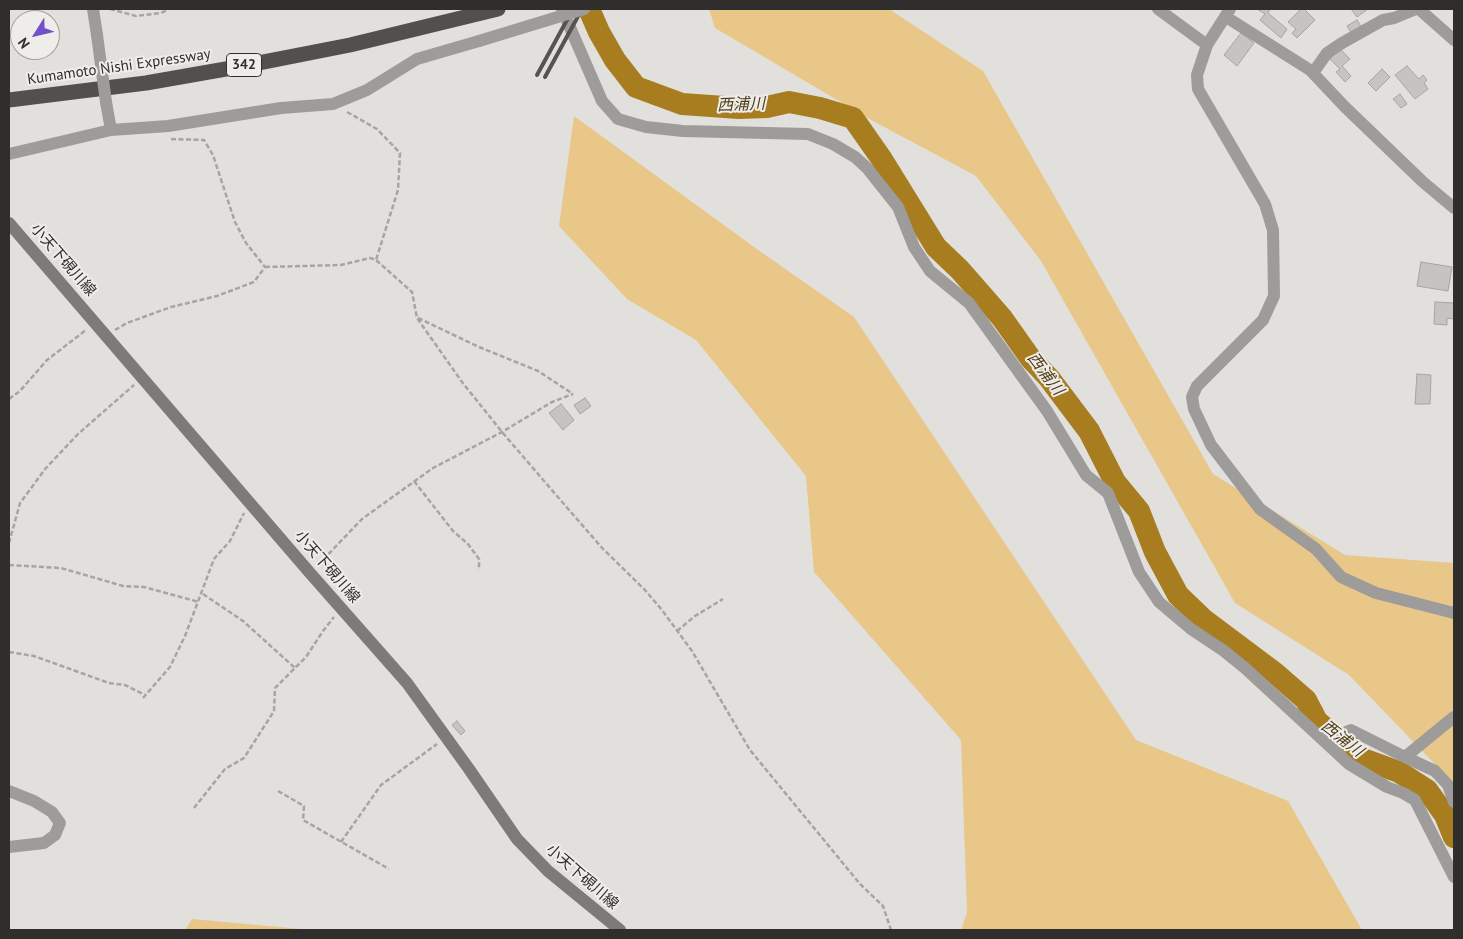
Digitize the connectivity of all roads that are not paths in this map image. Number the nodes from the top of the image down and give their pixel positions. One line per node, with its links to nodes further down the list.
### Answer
1 (93, 9): 12 (street, bridge)
2 (498, 9): 11 (highway, Kumamoto Nishi Expressway / 342)
3 (562, 9): 18 (street)
4 (584, 9): 12 (street, bridge)
5 (1158, 9): 9 (street)
6 (1418, 9): 8 (street); 10 (street)
7 (1228, 13): 9 (street); 10 (street)
8 (1454, 40)
9 (1207, 45): 16 (street)
10 (1313, 73): 14 (street)
11 (9, 100)
12 (111, 130): 13 (street)
13 (9, 154)
14 (1454, 208)
15 (9, 223): 24 (main road, 小天下硯川線)
16 (1454, 613)
17 (1454, 717): 19 (street)
18 (1325, 741): 19 (street); 23 (street)
19 (1405, 757): 21 (street)
20 (9, 791): 22 (street)
21 (1454, 802)
22 (9, 847)
23 (1454, 877)
24 (620, 930)

